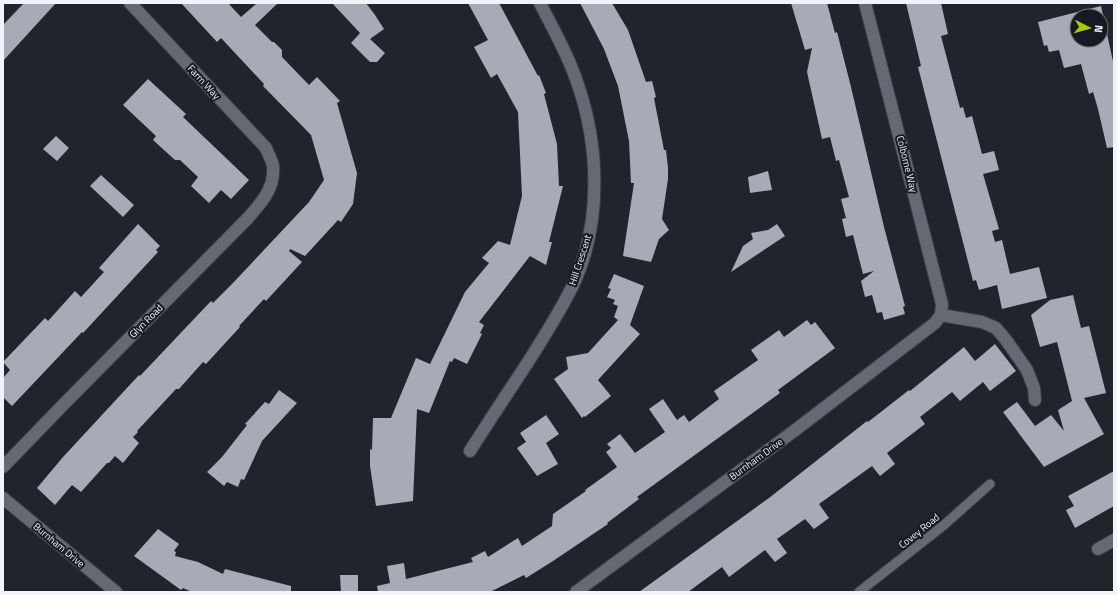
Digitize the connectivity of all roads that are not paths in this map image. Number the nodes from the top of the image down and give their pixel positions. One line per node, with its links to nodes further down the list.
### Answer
1 (130, 3): 4 (street, Farm Way)
2 (540, 3): 7 (street, Hill Crescent)
3 (866, 3): 5 (street, Colborne Way)
4 (273, 165): 8 (street, Glyn Road)
5 (938, 319): 6 (street); 14 (street, Burnham Drive)
6 (1036, 400)
7 (470, 451)
8 (3, 467)
9 (990, 484): 15 (lane, Covey Road)
10 (3, 498): 13 (street, Burnham Drive)
11 (1114, 540): 12 (street)
12 (1098, 549)
13 (116, 592)
14 (576, 592)
15 (859, 592)

